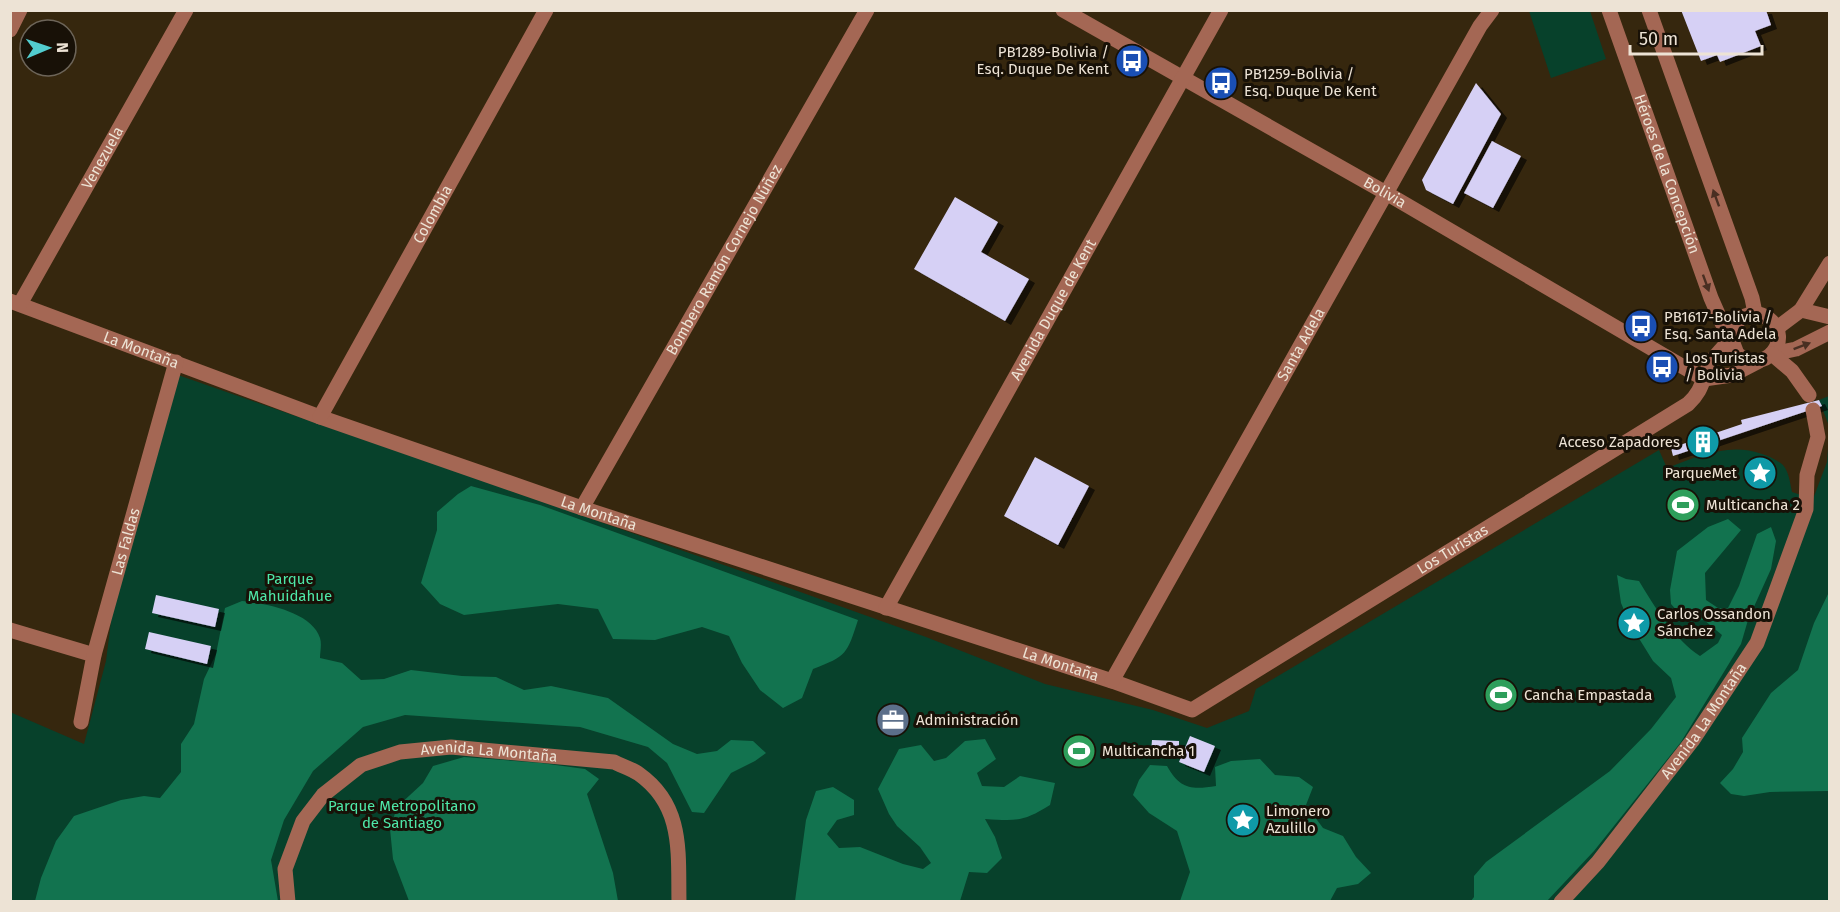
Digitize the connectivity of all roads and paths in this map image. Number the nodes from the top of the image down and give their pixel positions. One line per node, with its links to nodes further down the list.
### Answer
1 (20, 10): 10 (street)
2 (186, 10): 14 (street, Venezuela)
3 (546, 10): 24 (street, Colombia)
4 (867, 10): 25 (street, Bombero Ramón Cornejo Núñez)
5 (1063, 10): 11 (street, Bolivia)
6 (1221, 10): 11 (street, Avenida Duque de Kent)
7 (1491, 10): 12 (street, Santa Adela)
8 (1609, 10): 20 (street, Héroes de la Concepción, one-way to 20)
9 (1648, 10): 16 (street, one-way to 9)
10 (10, 30)
11 (1183, 78): 12 (street, Bolivia); 26 (street, Avenida Duque de Kent)
12 (1386, 193): 23 (street, Bolivia); 29 (street, Santa Adela)
13 (1830, 263): 15 (street)
14 (15, 302): 22 (street, La Montaña)
15 (1802, 310): 17 (street); 18 (street)
16 (1755, 314): 18 (street); 20 (street)
17 (1830, 317)
18 (1777, 328): 21 (street)
19 (1830, 332): 21 (street, one-way to 19)
20 (1731, 335): 21 (street); 23 (street, Los Turistas)
21 (1765, 358): 23 (street); 34 (street, Avenida La Montaña)
22 (176, 362): 24 (street, La Montaña); 28 (street, Las Faldas)
23 (1704, 380): 30 (street, Los Turistas)
24 (320, 417): 25 (street, La Montaña)
25 (582, 508): 26 (street, La Montaña)
26 (886, 608): 29 (street, La Montaña)
27 (10, 630): 28 (street)
28 (94, 655): 31 (street, Las Faldas)
29 (1112, 681): 30 (street, La Montaña)
30 (1192, 710)
31 (81, 722)
32 (288, 902): 33 (street, Avenida La Montaña)
33 (679, 902)
34 (1561, 902)

